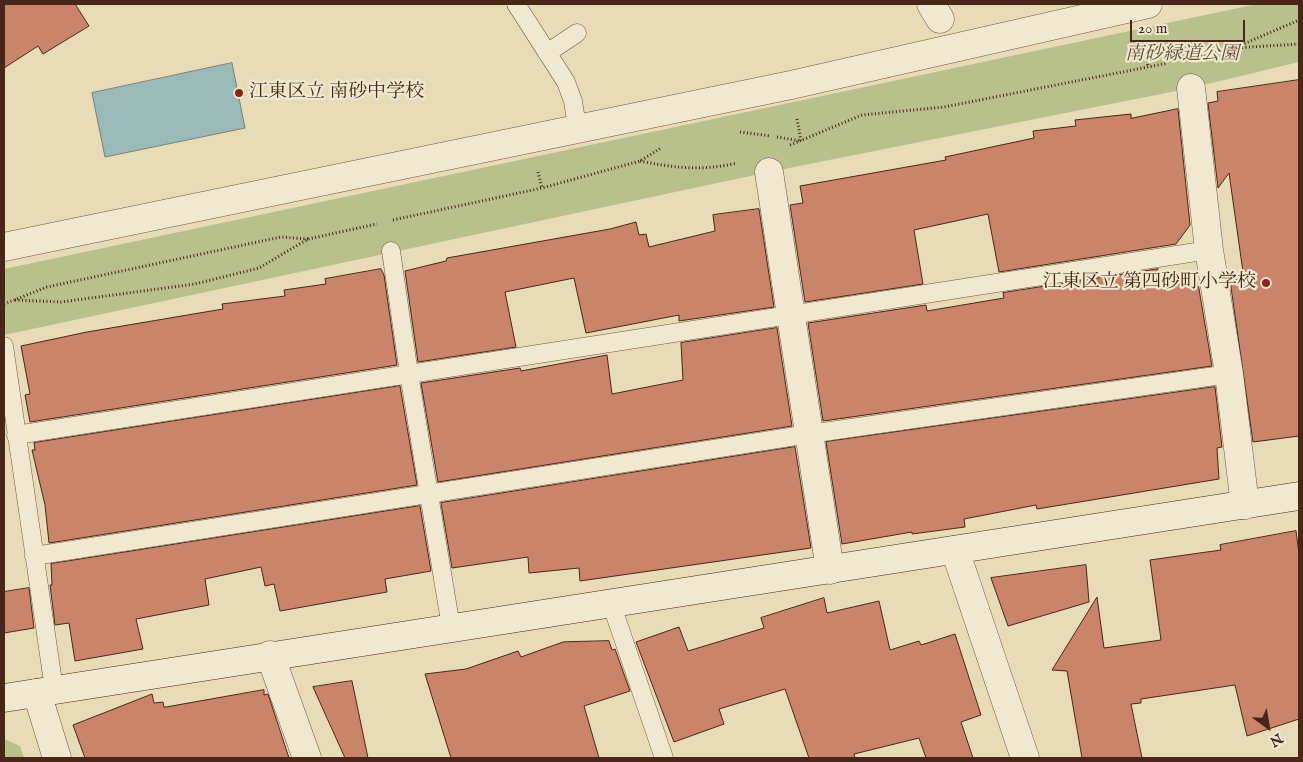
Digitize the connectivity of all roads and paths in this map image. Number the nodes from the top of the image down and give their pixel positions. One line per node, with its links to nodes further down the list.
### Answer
1 (516, 4): 8 (lane)
2 (1148, 4): 13 (street)
3 (1299, 20): 7 (path)
4 (577, 33): 8 (lane)
5 (1143, 37): 11 (path)
6 (1299, 44): 7 (path)
7 (1232, 48): 9 (path)
8 (547, 53): 13 (lane)
9 (1196, 57)
10 (1172, 62): 11 (path)
11 (1148, 66): 15 (path)
12 (1191, 88): 25 (street)
13 (577, 127): 24 (street)
14 (736, 131): 15 (path)
15 (801, 141): 17 (path)
16 (668, 144): 18 (path)
17 (784, 148)
18 (640, 161): 19 (path); 21 (path)
19 (740, 163)
20 (769, 172): 29 (street)
21 (387, 222)
22 (378, 224): 23 (path)
23 (308, 239): 27 (path); 27 (path)
24 (4, 247)
25 (1209, 250): 29 (lane); 32 (street)
26 (391, 251): 31 (lane)
27 (15, 300): 28 (path)
28 (4, 304)
29 (790, 315): 31 (lane); 33 (street)
30 (4, 346): 34 (lane)
31 (409, 374): 34 (lane); 35 (lane)
32 (1229, 374): 33 (lane); 37 (street)
33 (809, 434): 35 (lane); 40 (street)
34 (16, 435): 39 (lane)
35 (428, 494): 39 (lane); 42 (lane)
36 (1299, 496): 37 (street)
37 (1245, 505): 38 (street)
38 (955, 550): 40 (street); 49 (street)
39 (34, 556): 44 (lane)
40 (830, 570): 41 (street)
41 (612, 603): 42 (street); 48 (lane)
42 (451, 628): 43 (street)
43 (270, 655): 44 (street); 47 (street)
44 (46, 691): 45 (street); 46 (street)
45 (4, 698)
46 (57, 758)
47 (307, 758)
48 (664, 758)
49 (1025, 758)

